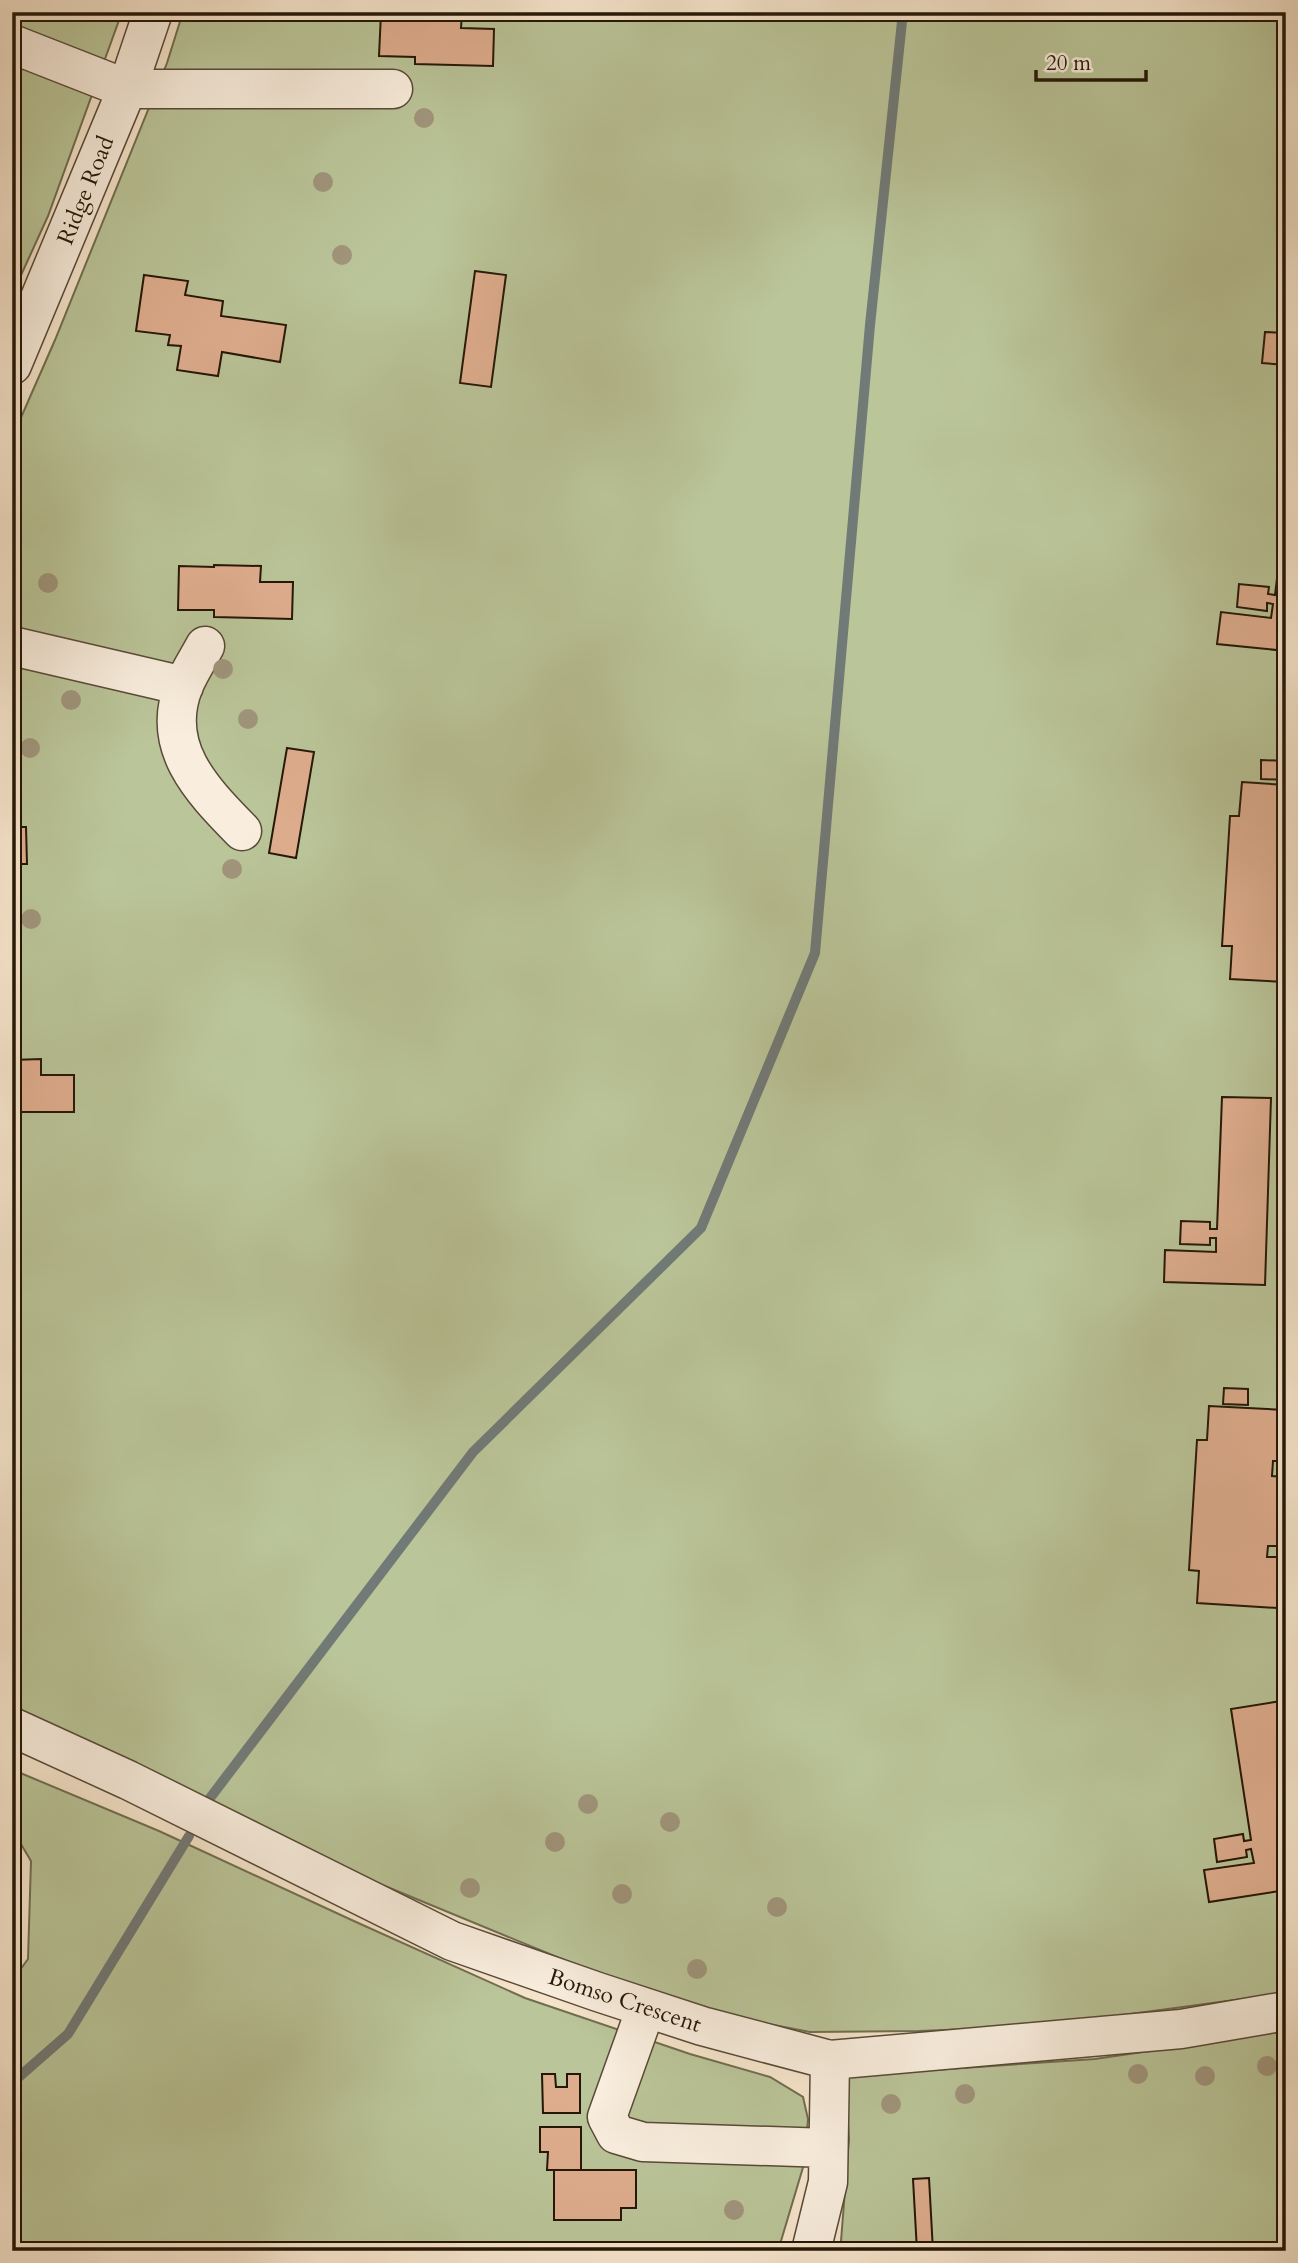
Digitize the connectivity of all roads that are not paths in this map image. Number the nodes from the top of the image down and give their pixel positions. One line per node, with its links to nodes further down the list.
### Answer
1 (153, 12): 3 (street, Ridge Road)
2 (12, 44): 3 (street)
3 (127, 89): 4 (street); 5 (street, Ridge Road)
4 (393, 89)
5 (12, 365)
6 (12, 646): 8 (street)
7 (205, 646): 8 (street)
8 (184, 686): 9 (street)
9 (242, 831)
10 (12, 1727): 11 (street, Bomso Crescent)
11 (646, 2008): 13 (street, Bomso Crescent); 14 (street)
12 (1286, 2011): 13 (street, Bomso Crescent)
13 (830, 2060): 14 (street)
14 (828, 2148): 15 (street)
15 (811, 2251)

